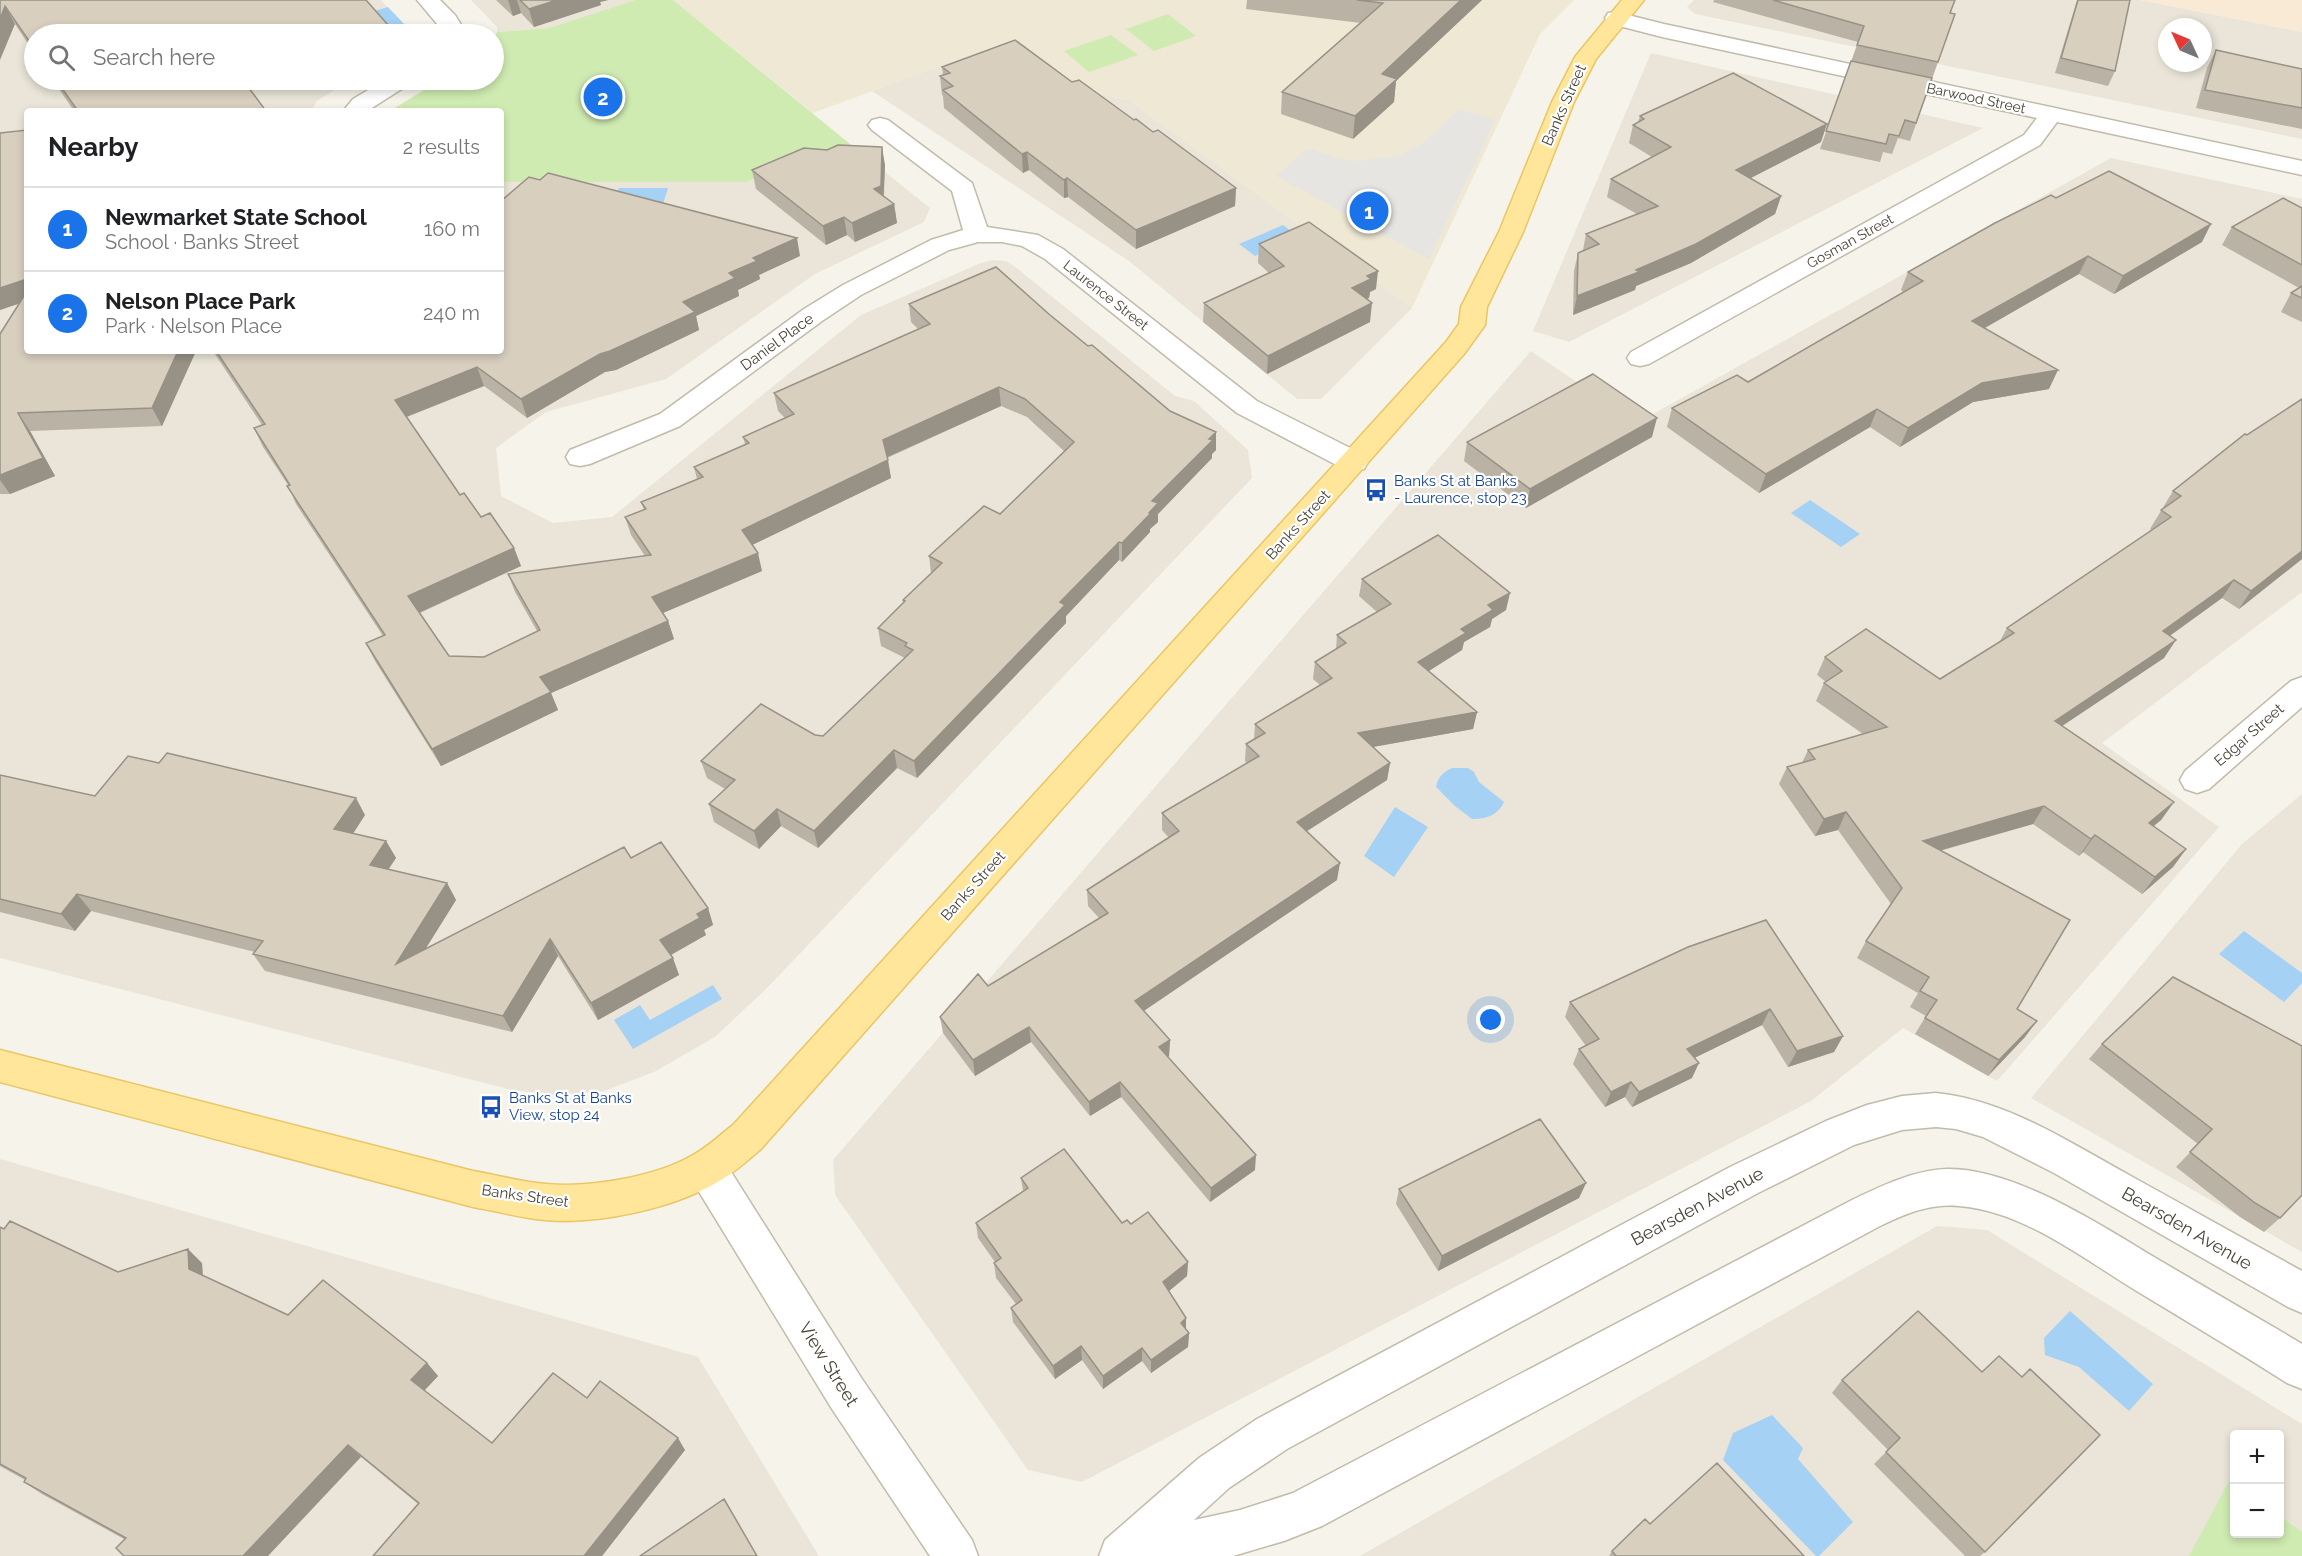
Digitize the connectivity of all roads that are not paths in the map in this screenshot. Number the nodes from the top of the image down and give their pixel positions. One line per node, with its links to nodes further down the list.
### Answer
1 (428, 0): 3 (street)
2 (1625, 9): 6 (street, Barwood Street); 12 (main road, Banks Street)
3 (450, 24)
4 (384, 90): 5 (street)
5 (358, 108)
6 (2051, 115): 8 (street, Barwood Street); 10 (street, Gosman Street)
7 (880, 125): 9 (street)
8 (2302, 168)
9 (977, 234): 11 (street, Daniel Place); 12 (street, Laurence Street)
10 (1640, 358)
11 (580, 457)
12 (1354, 462): 16 (main road, Banks Street)
13 (2302, 689): 14 (street, Edgar Street)
14 (2197, 780)
15 (0, 1066): 16 (main road, Banks Street)
16 (706, 1169): 20 (street, View Street)
17 (2302, 1293): 19 (street, Bearsden Avenue)
18 (2302, 1368): 19 (street, Bearsden Avenue)
19 (1123, 1555)
20 (956, 1556)

